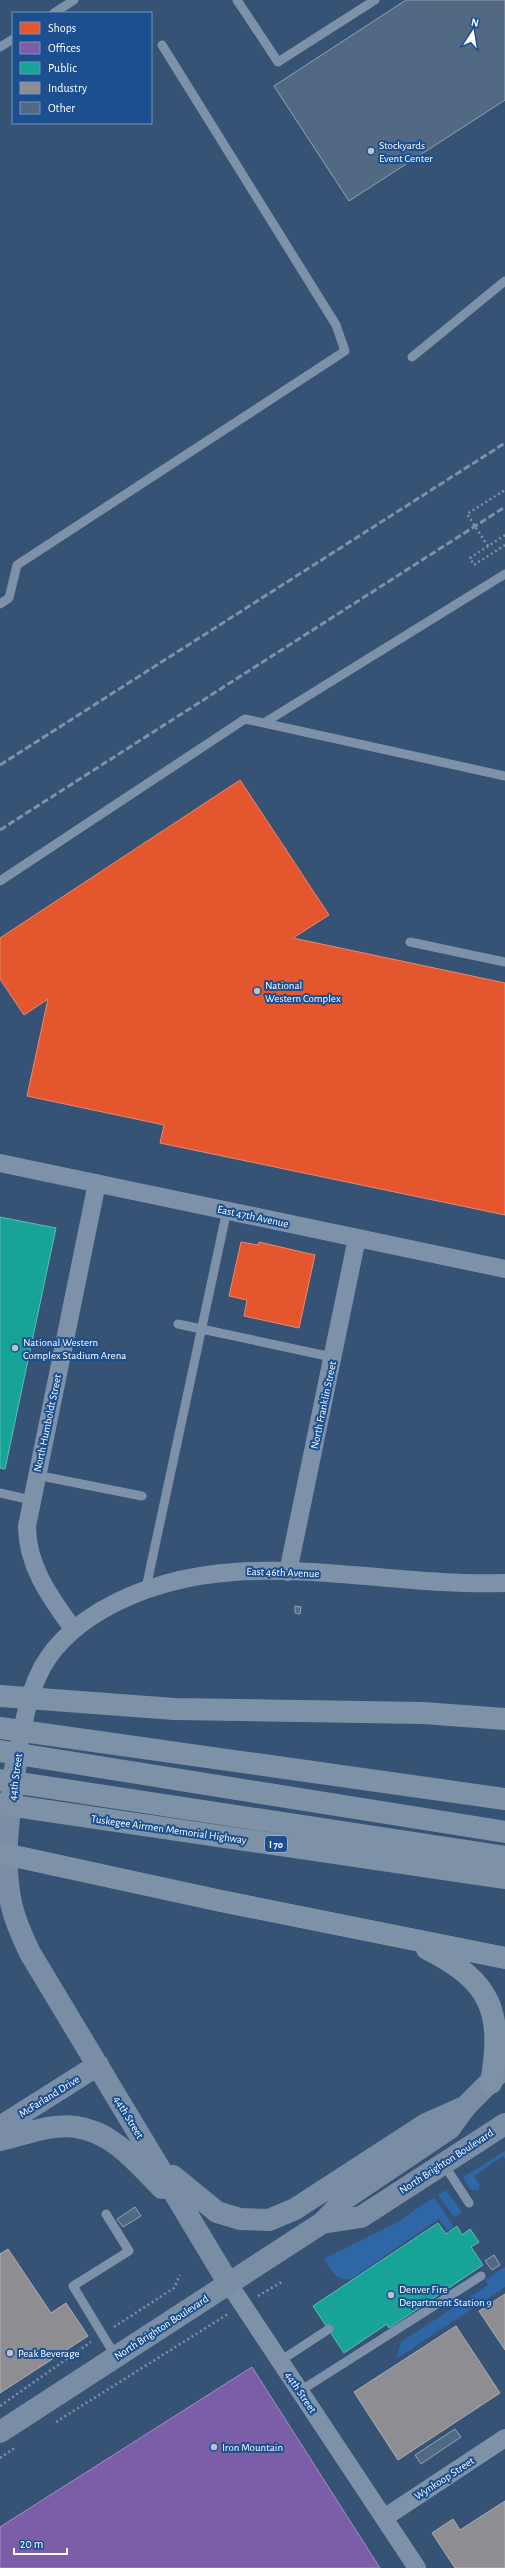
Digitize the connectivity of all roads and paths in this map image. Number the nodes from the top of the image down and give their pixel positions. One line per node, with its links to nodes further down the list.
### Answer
1 (74, 0): 4 (lane)
2 (237, 0): 3 (lane)
3 (375, 0)
4 (56, 12)
5 (12, 40): 7 (lane)
6 (162, 45): 15 (lane)
7 (0, 47)
8 (505, 281): 9 (lane)
9 (412, 357)
10 (505, 490): 12 (path)
11 (505, 535): 12 (path)
12 (488, 546): 13 (path)
13 (505, 546)
14 (505, 574): 16 (lane)
15 (0, 604)
16 (264, 723): 17 (lane); 18 (lane)
17 (505, 776)
18 (0, 881)
19 (410, 942): 20 (lane)
20 (505, 962)
21 (0, 1163): 22 (street, East 47th Avenue)
22 (97, 1183): 23 (street, East 47th Avenue); 29 (street, North Humboldt Street)
23 (227, 1210): 24 (street, East 47th Avenue); 27 (lane)
24 (357, 1238): 25 (street, East 47th Avenue); 28 (street, North Franklin Street)
25 (505, 1269)
26 (178, 1324): 27 (lane)
27 (201, 1329): 28 (lane); 35 (lane)
28 (332, 1357): 33 (street, North Franklin Street)
29 (36, 1475): 31 (lane); 32 (street, North Humboldt Street)
30 (0, 1493): 32 (lane)
31 (142, 1496)
32 (31, 1500): 36 (street, North Humboldt Street)
33 (288, 1572): 34 (street, East 46th Avenue); 35 (street, East 46th Avenue)
34 (505, 1583)
35 (146, 1588): 36 (street, East 46th Avenue)
36 (73, 1629): 40 (street, 44th Street)
37 (0, 1696): 38 (highway)
38 (505, 1719)
39 (0, 1728): 42 (highway)
40 (4, 1751): 44 (highway); 50 (main road, 44th Street)
41 (0, 1780): 46 (highway)
42 (505, 1799)
43 (0, 1804): 47 (highway, Tuskegee Airmen Memorial Highway / I 70)
44 (505, 1832)
45 (0, 1853): 48 (highway)
46 (505, 1857)
47 (505, 1878)
48 (403, 1937): 49 (highway); 51 (highway)
49 (505, 1958)
50 (98, 2065): 54 (main road, McFarland Drive); 56 (main road, 44th Street)
51 (498, 2075): 52 (main road, North Brighton Boulevard)
52 (466, 2106): 56 (main road); 61 (main road, North Brighton Boulevard)
53 (505, 2124): 57 (main road, North Brighton Boulevard)
54 (0, 2127)
55 (0, 2140): 60 (main road)
56 (156, 2161): 60 (main road, 44th Street)
57 (443, 2163): 58 (lane); 61 (main road, North Brighton Boulevard)
58 (469, 2202)
59 (106, 2214): 71 (lane)
60 (189, 2217): 65 (main road, 44th Street)
61 (322, 2223): 65 (main road, North Brighton Boulevard)
62 (180, 2275): 68 (path)
63 (482, 2276): 73 (lane)
64 (282, 2282): 66 (path)
65 (229, 2284): 71 (main road, North Brighton Boulevard); 72 (street, 44th Street)
66 (268, 2289)
67 (222, 2318): 75 (path)
68 (111, 2329)
69 (329, 2329): 72 (lane)
70 (92, 2341): 74 (path)
71 (116, 2357): 76 (main road, North Brighton Boulevard)
72 (280, 2361): 73 (street, 44th Street)
73 (300, 2391): 80 (street, 44th Street)
74 (0, 2406)
75 (54, 2423)
76 (0, 2432)
77 (505, 2438): 80 (street, Wynkoop Street)
78 (18, 2446): 79 (path)
79 (0, 2458)
80 (384, 2518): 81 (street, 44th Street)
81 (417, 2568)

